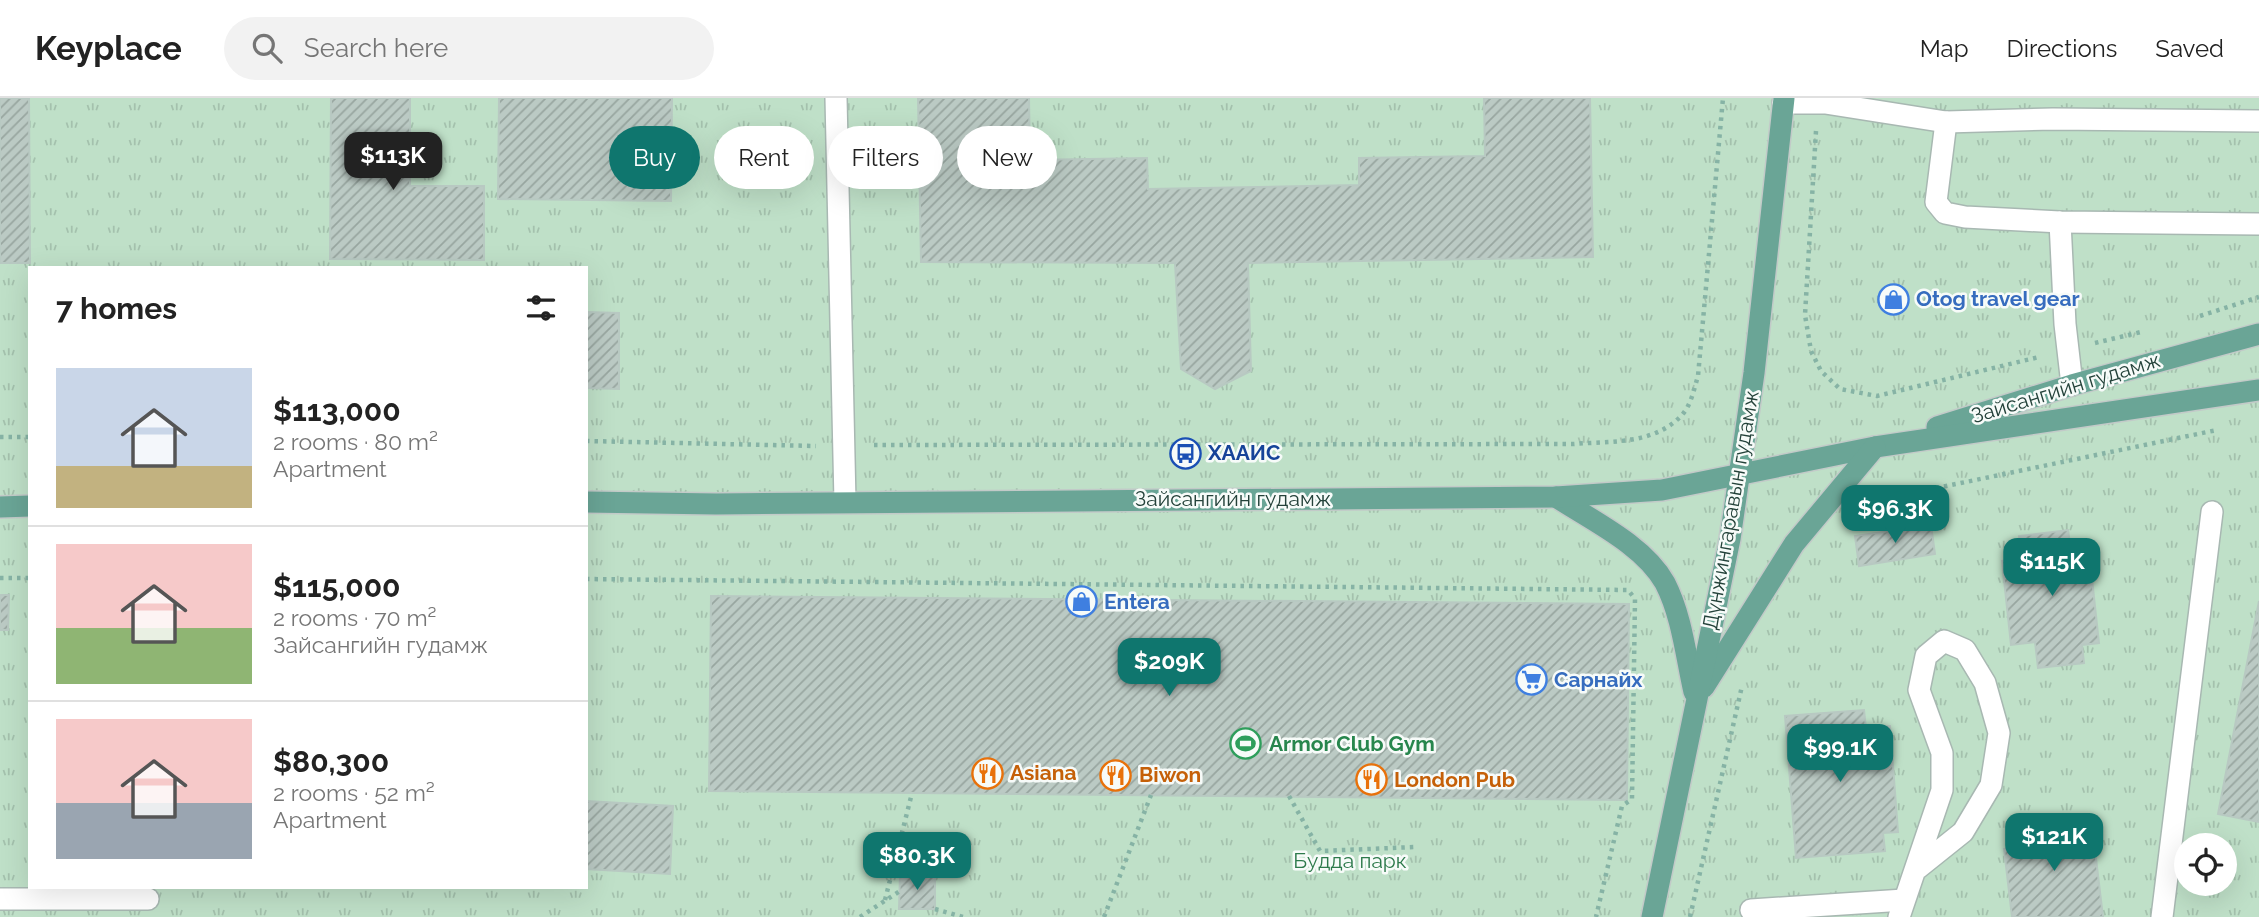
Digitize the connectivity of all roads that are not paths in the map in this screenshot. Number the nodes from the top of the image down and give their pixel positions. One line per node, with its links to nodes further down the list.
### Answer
1 (836, 98): 14 (street)
2 (1784, 100): 4 (street); 11 (main road, Дүнжингаравын гудамж)
3 (2259, 121): 4 (street)
4 (1945, 122): 5 (street)
5 (2060, 222): 6 (street); 8 (street)
6 (2259, 224)
7 (2259, 334): 8 (main road, Зайсангийн гудамж)
8 (2072, 385): 10 (main road, Зайсангийн гудамж)
9 (2259, 390): 10 (main road, Зайсангийн гудамж)
10 (1875, 447): 11 (main road, Зайсангийн гудамж); 18 (main road)
11 (1740, 473): 12 (main road, Зайсангийн гудамж); 18 (main road, Дүнжингаравын гудамж)
12 (1556, 497): 14 (main road, Зайсангийн гудамж); 18 (main road)
13 (588, 502): 14 (main road, Зайсангийн гудамж)
14 (845, 502)
15 (28, 506): 16 (main road)
16 (0, 507)
17 (2212, 512): 25 (street)
18 (1696, 701): 24 (main road, Дүнжингаравын гудамж)
19 (1918, 868): 19 (street); 22 (street)
20 (0, 899): 21 (street)
21 (148, 899)
22 (1902, 909): 23 (street)
23 (1751, 910)
24 (1652, 917)
25 (2162, 917)

